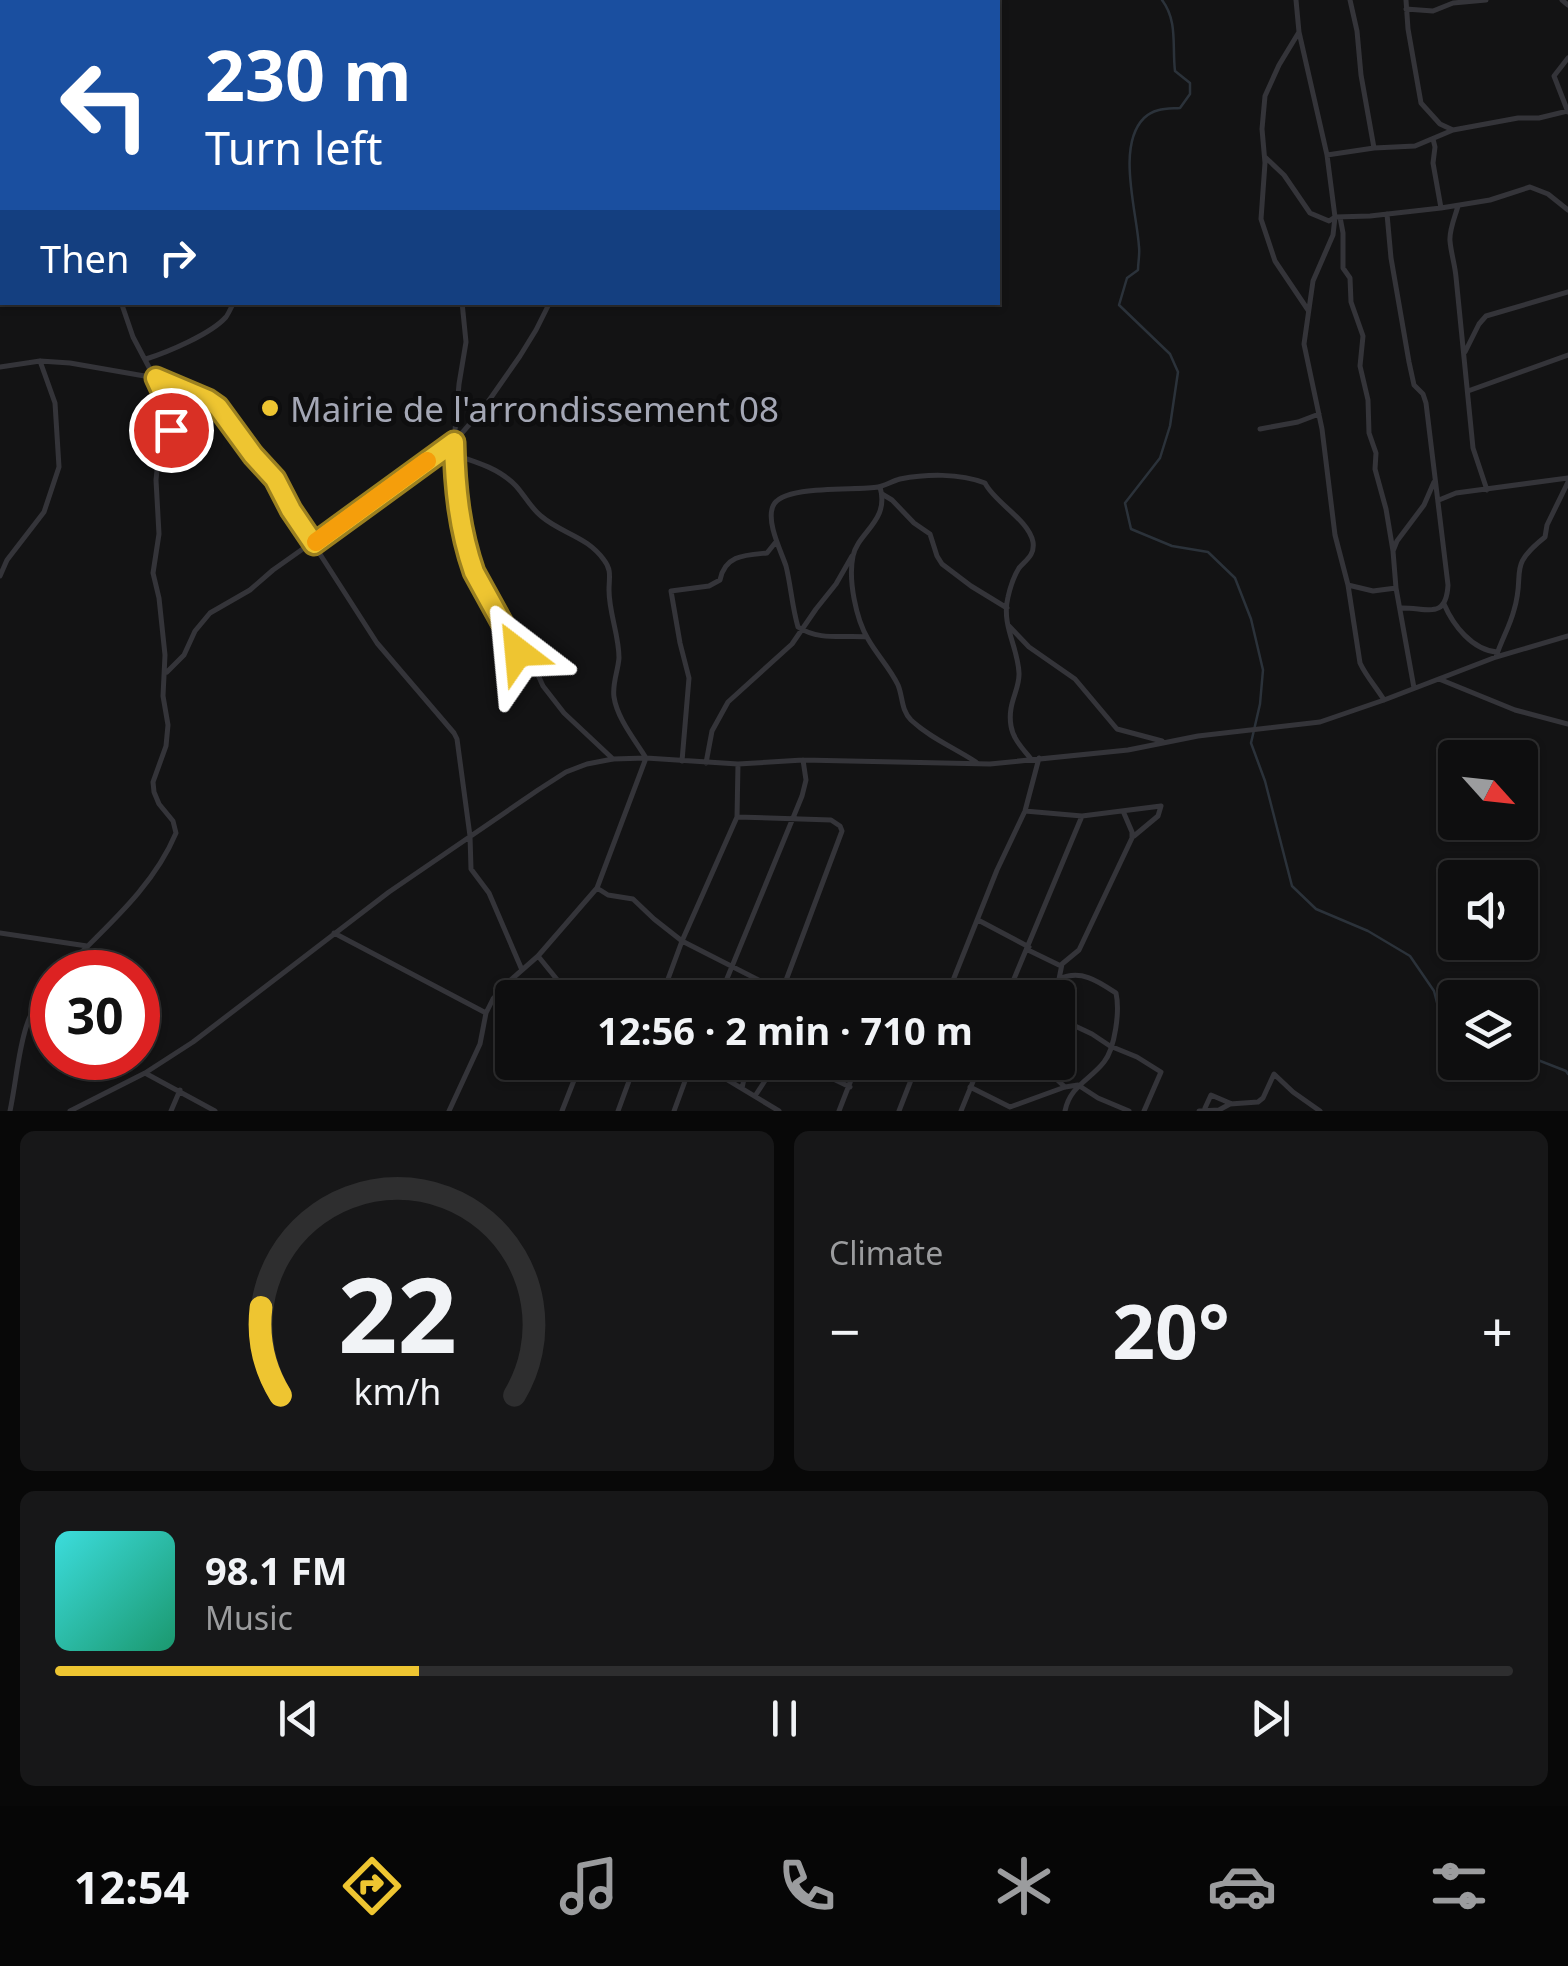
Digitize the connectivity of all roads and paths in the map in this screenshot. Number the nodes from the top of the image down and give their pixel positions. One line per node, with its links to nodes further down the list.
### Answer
1 (1296, 0): 8 (street)
2 (1350, 0): 13 (street)
3 (1406, 0): 7 (street)
4 (1486, 0): 7 (street)
5 (1562, 0): 6 (street)
6 (1568, 5)
7 (1406, 9): 11 (street)
8 (1299, 32): 14 (street); 15 (street)
9 (1568, 58): 10 (street)
10 (1568, 112): 11 (street)
11 (1453, 130): 12 (street)
12 (1434, 139): 13 (street); 17 (street)
13 (1374, 148): 14 (street)
14 (1327, 155): 20 (street)
15 (1264, 157): 20 (street); 26 (street)
16 (1458, 206): 17 (street); 18 (street); 27 (street)
17 (1441, 208): 19 (street)
18 (1568, 210)
19 (1386, 214): 20 (street); 38 (street)
20 (1338, 217): 26 (street); 45 (street)
21 (1568, 292): 27 (street)
22 (122, 305): 29 (street)
23 (232, 305): 29 (street)
24 (462, 305): 36 (street)
25 (548, 305): 36 (street)
26 (1308, 310): 34 (street)
27 (1464, 355): 33 (street)
28 (1568, 355): 33 (street)
29 (146, 359): 32 (street)
30 (40, 361): 31 (street); 32 (street); 47 (street)
31 (0, 367)
32 (156, 378): 44 (street); 58 (street)
33 (1468, 391): 40 (street)
34 (1319, 414): 35 (street); 48 (street)
35 (1260, 429)
36 (454, 442): 37 (street); 44 (street)
37 (455, 455): 64 (street); 66 (street)
38 (1434, 479): 42 (street); 45 (street)
39 (1568, 480): 40 (street); 57 (street)
40 (1486, 490): 42 (street)
41 (881, 491): 43 (street); 46 (street); 51 (street); 51 (street)
42 (1438, 501): 50 (street)
43 (776, 542): 54 (street); 69 (street)
44 (314, 544): 58 (street); 78 (street)
45 (1394, 551): 49 (street)
46 (853, 554): 54 (street); 56 (street)
47 (0, 576)
48 (1348, 585): 49 (street); 61 (street)
49 (1396, 588): 52 (street)
50 (1444, 604): 52 (street); 57 (street)
51 (1006, 608): 53 (street)
52 (1400, 608): 60 (street)
53 (1006, 622): 63 (street); 67 (street)
54 (801, 630): 56 (street); 70 (street)
55 (1568, 636): 57 (street)
56 (866, 638): 72 (street)
57 (1496, 654): 59 (street)
58 (166, 673): 85 (street)
59 (1440, 678): 60 (street); 62 (street)
60 (1414, 688): 61 (street)
61 (1384, 700): 63 (street)
62 (1568, 724)
63 (1169, 742): 65 (street)
64 (646, 758): 66 (street); 69 (street); 80 (street)
65 (1039, 758): 67 (street); 73 (street)
66 (613, 759): 78 (street)
67 (1031, 759): 72 (street)
68 (803, 760): 71 (street); 72 (street); 77 (street)
69 (682, 761): 70 (street)
70 (706, 763): 71 (street)
71 (738, 764): 76 (street)
72 (979, 764)
73 (1025, 811): 75 (street); 81 (street)
74 (1123, 811): 75 (street); 79 (street); 79 (street)
75 (1082, 816): 86 (street)
76 (737, 817): 77 (street); 84 (street)
77 (791, 820): 89 (street); 97 (street)
78 (470, 836): 83 (street); 91 (street)
79 (1132, 838): 90 (street)
80 (597, 888): 84 (street); 88 (street)
81 (978, 920): 86 (street); 98 (street)
82 (0, 933): 85 (street)
83 (334, 933): 101 (street); 104 (street)
84 (682, 941): 89 (street); 94 (street)
85 (87, 946): 87 (street)
86 (1028, 948): 90 (street); 99 (street)
87 (83, 950)
88 (538, 956): 91 (street); 93 (street)
89 (732, 966): 95 (street); 96 (street)
90 (1061, 966): 92 (street)
91 (522, 970): 101 (street)
92 (1058, 978): 103 (street)
93 (557, 980)
94 (667, 980)
95 (726, 980)
96 (760, 980)
97 (786, 980)
98 (953, 980)
99 (1013, 980)
100 (30, 1012): 130 (street)
101 (486, 1014): 134 (street)
102 (1075, 1026): 103 (street)
103 (1110, 1046): 120 (street); 144 (street)
104 (160, 1063)
105 (131, 1080): 131 (street)
106 (159, 1080): 124 (street)
107 (574, 1080): 135 (street)
108 (629, 1080): 136 (street)
109 (687, 1080): 137 (street)
110 (728, 1080): 123 (street)
111 (744, 1080): 123 (street)
112 (765, 1080): 125 (street)
113 (835, 1080): 122 (street)
114 (852, 1080): 122 (street)
115 (911, 1080): 140 (street)
116 (967, 1080): 119 (street)
117 (973, 1080): 119 (street)
118 (1058, 1080): 121 (street)
119 (971, 1084): 121 (street); 141 (street)
120 (1078, 1085): 121 (street); 126 (street); 143 (street)
121 (1065, 1086): 126 (street)
122 (850, 1087): 139 (street)
123 (742, 1088): 125 (street)
124 (180, 1090): 132 (street); 133 (street)
125 (755, 1096): 138 (street)
126 (1068, 1100): 142 (street)
127 (1255, 1102): 128 (street); 145 (street); 146 (street)
128 (1232, 1104): 129 (street); 129 (street)
129 (1202, 1110)
130 (10, 1111)
131 (70, 1111)
132 (171, 1111)
133 (215, 1111)
134 (448, 1111)
135 (562, 1111)
136 (618, 1111)
137 (674, 1111)
138 (778, 1111)
139 (838, 1111)
140 (899, 1111)
141 (960, 1111)
142 (1065, 1111)
143 (1129, 1111)
144 (1144, 1111)
145 (1252, 1111)
146 (1320, 1111)

